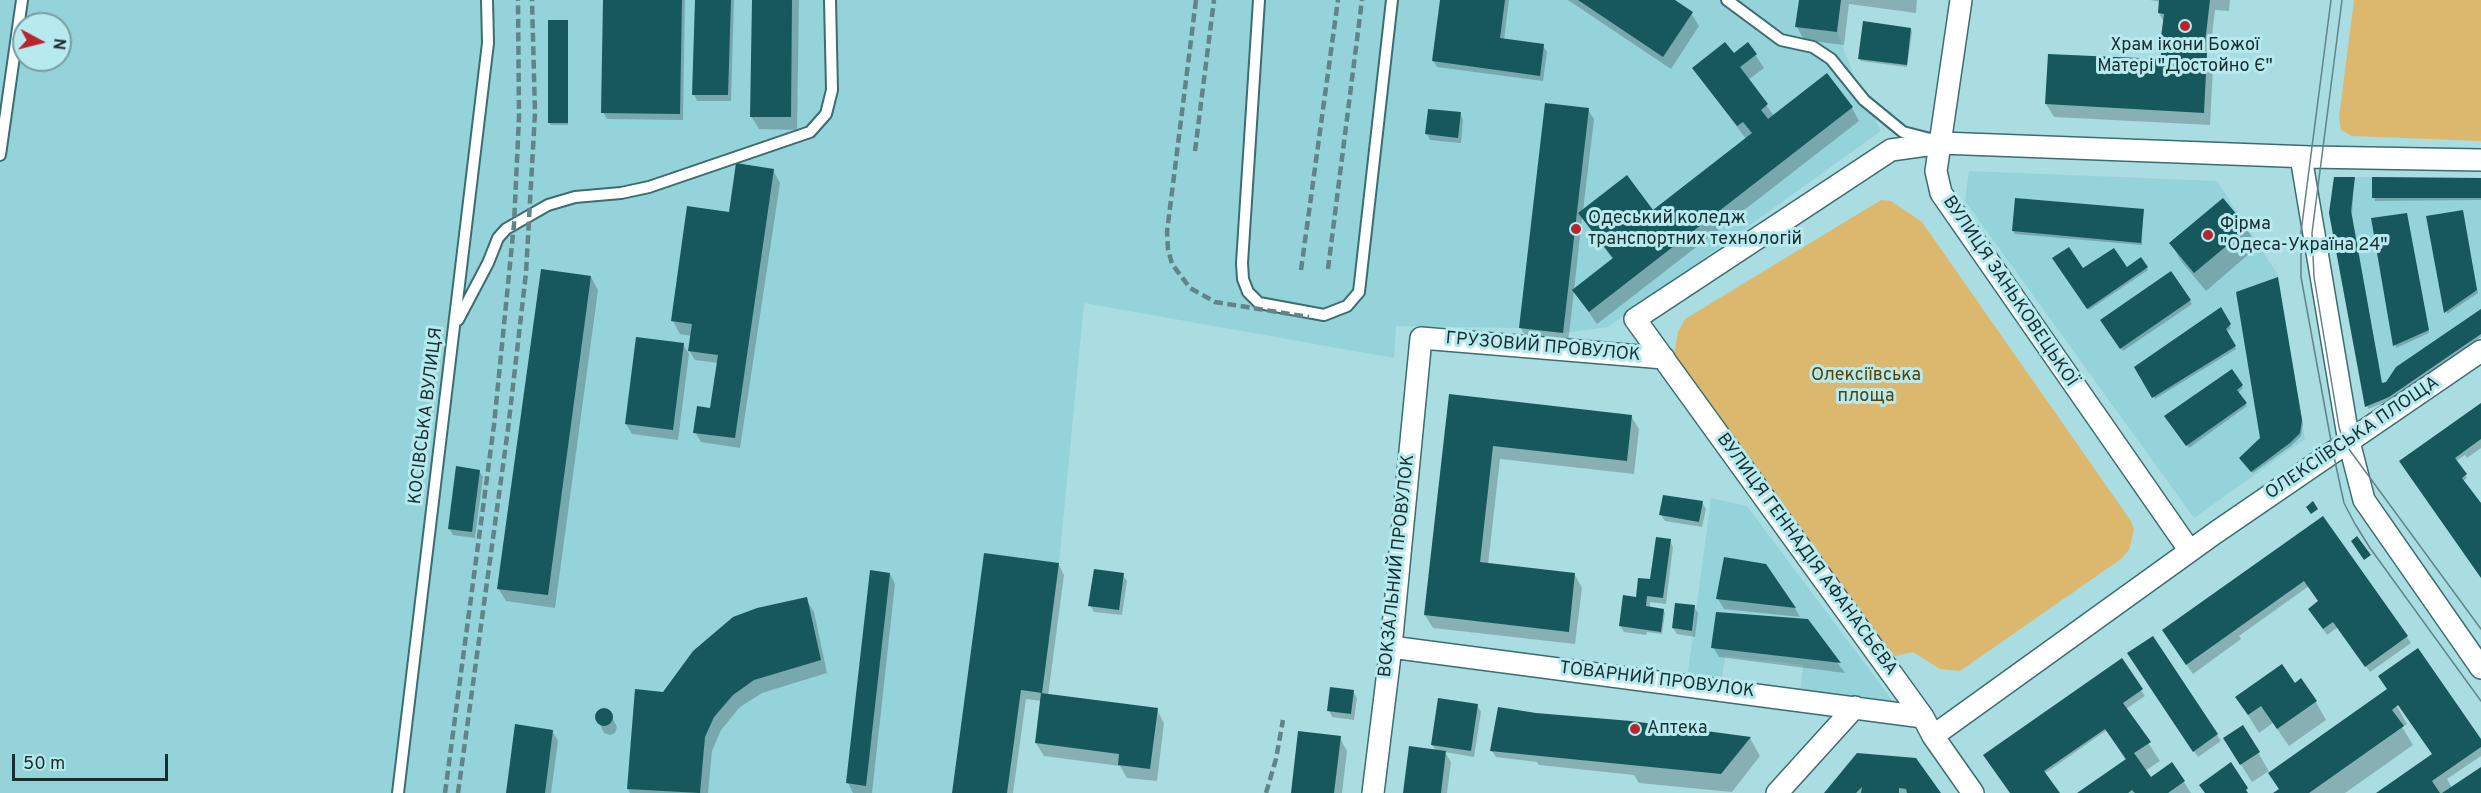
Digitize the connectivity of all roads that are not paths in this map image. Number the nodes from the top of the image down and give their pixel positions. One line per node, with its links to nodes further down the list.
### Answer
1 (22, 0): 9 (lane)
2 (487, 0): 12 (lane, КОСІВСЬКА ВУЛИЦЯ)
3 (830, 0): 12 (lane)
4 (1259, 0): 5 (lane)
5 (1392, 0)
6 (1727, 0): 8 (lane)
7 (1961, 0): 8 (street, ВУЛИЦЯ ЗАНЬКОВЕЦЬКОЇ)
8 (1941, 143): 10 (street); 15 (street, ВУЛИЦЯ ГЕННАДІЯ АФАНАСЬЄВА); 17 (street, ВУЛИЦЯ ЗАНЬКОВЕЦЬКОЇ)
9 (0, 154)
10 (2301, 157): 11 (street); 16 (street)
11 (2481, 160)
12 (455, 325): 23 (lane, КОСІВСЬКА ВУЛИЦЯ)
13 (1421, 338): 15 (street, ГРУЗОВИЙ ПРОВУЛОК); 18 (street, ВОКЗАЛЬНИЙ ПРОВУЛОК)
14 (2481, 351): 16 (street, ОЛЕКСІЇВСЬКА ПЛОЩА)
15 (1664, 358): 21 (street, ВУЛИЦЯ ГЕННАДІЯ АФАНАСЬЄВА)
16 (2349, 442): 17 (street, ОЛЕКСІЇВСЬКА ПЛОЩА); 19 (street)
17 (2190, 551): 22 (street, ОЛЕКСІЇВСЬКА ПЛОЩА)
18 (1390, 647): 20 (street, ТОВАРНИЙ ПРОВУЛОК); 24 (street, ВОКЗАЛЬНИЙ ПРОВУЛОК)
19 (2481, 668)
20 (1855, 707): 21 (street, ТОВАРНИЙ ПРОВУЛОК); 25 (street)
21 (1923, 717): 22 (street, ВУЛИЦЯ ГЕННАДІЯ АФАНАСЬЄВА)
22 (1933, 736): 26 (street, ВУЛИЦЯ ГЕННАДІЯ АФАНАСЬЄВА)
23 (398, 793)
24 (1373, 793)
25 (1777, 793)
26 (1973, 793)

